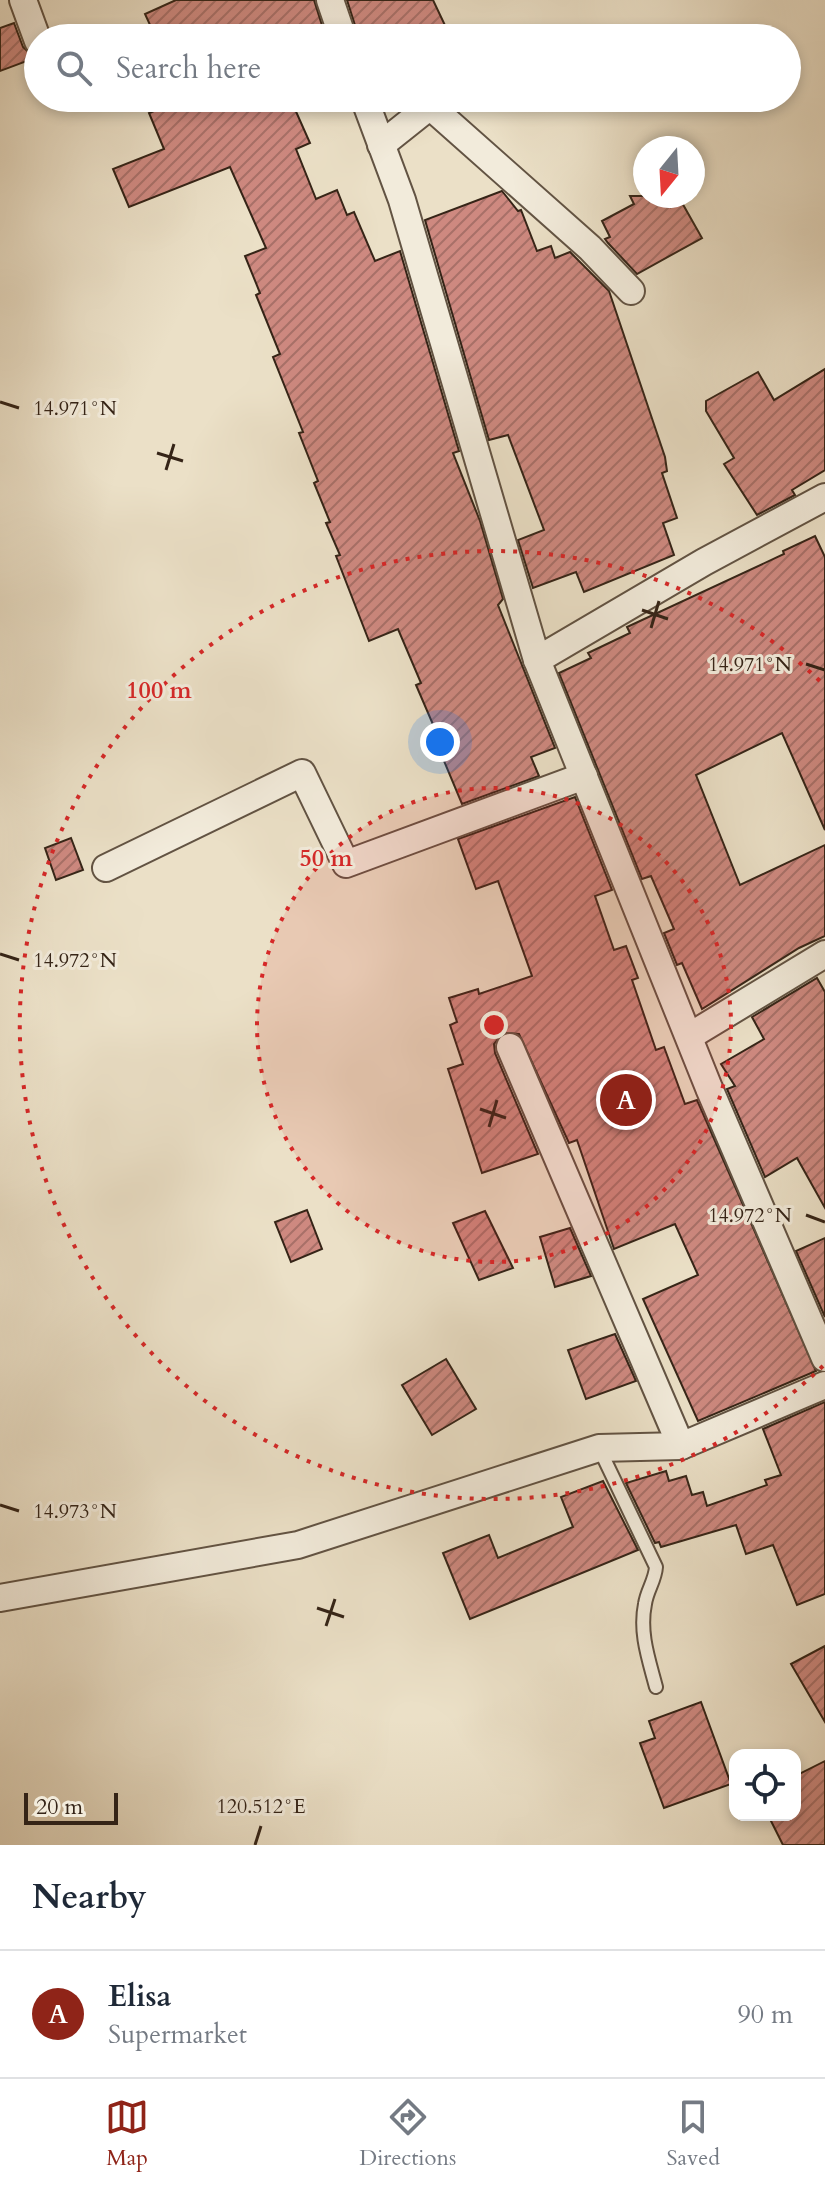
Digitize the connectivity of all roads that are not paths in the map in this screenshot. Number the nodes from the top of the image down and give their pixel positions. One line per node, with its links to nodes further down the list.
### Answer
1 (23, 0): 3 (street)
2 (330, 0): 4 (street)
3 (32, 24)
4 (338, 24)
5 (369, 112): 8 (street)
6 (422, 112): 8 (street)
7 (437, 112): 9 (street)
8 (381, 145): 11 (street)
9 (631, 291)
10 (825, 497): 11 (street)
11 (537, 660): 12 (street)
12 (584, 776): 13 (street); 15 (street)
13 (106, 868)
14 (825, 954): 15 (street)
15 (690, 1036): 17 (street)
16 (510, 1047): 19 (street)
17 (825, 1358)
18 (825, 1385): 19 (street)
19 (681, 1446): 20 (street)
20 (599, 1448): 21 (street); 22 (lane)
21 (0, 1598)
22 (656, 1687)

